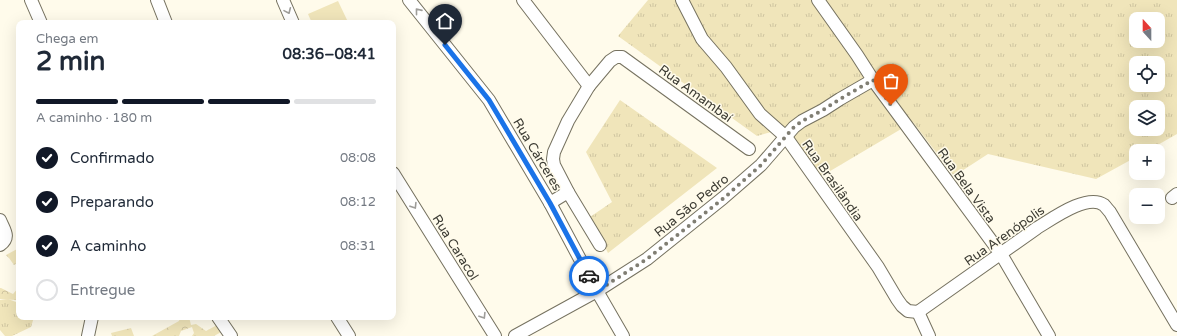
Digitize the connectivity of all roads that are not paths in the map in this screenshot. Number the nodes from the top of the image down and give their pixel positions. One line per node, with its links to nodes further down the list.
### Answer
1 (31, 0): 8 (street)
2 (157, 0): 9 (street)
3 (283, 0): 10 (street, one-way to 10)
4 (409, 0): 17 (street, Rua Cárceres, one-way to 4)
5 (523, 0): 12 (street)
6 (682, 0): 13 (street, Rua Brasilândia)
7 (818, 0): 11 (street, Rua Bela Vista)
8 (40, 20)
9 (165, 20)
10 (292, 20)
11 (873, 80): 13 (street, Rua São Pedro); 21 (street, Rua Bela Vista)
12 (589, 86): 14 (street, Rua Amambaí); 16 (street)
13 (786, 137): 22 (street, Rua São Pedro); 23 (street, Rua Brasilândia)
14 (749, 149)
15 (396, 178): 31 (street, Rua Caracol, one-way to 31)
16 (568, 192): 17 (street); 20 (street)
17 (550, 203): 22 (street, Rua Cárceres)
18 (0, 220): 19 (street)
19 (0, 245)
20 (600, 245)
21 (1001, 254): 23 (street, Rua Arenópolis); 27 (street, Rua Arenópolis); 35 (street, Rua Bela Vista)
22 (597, 291): 32 (street, Rua São Pedro); 33 (street, Rua Cárceres)
23 (918, 312): 34 (street)
24 (91, 320): 28 (street)
25 (220, 320): 29 (street)
26 (339, 320): 30 (street)
27 (1177, 325)
28 (88, 336)
29 (231, 336)
30 (349, 336)
31 (495, 336)
32 (515, 336)
33 (623, 336)
34 (929, 336)
35 (1049, 336)

